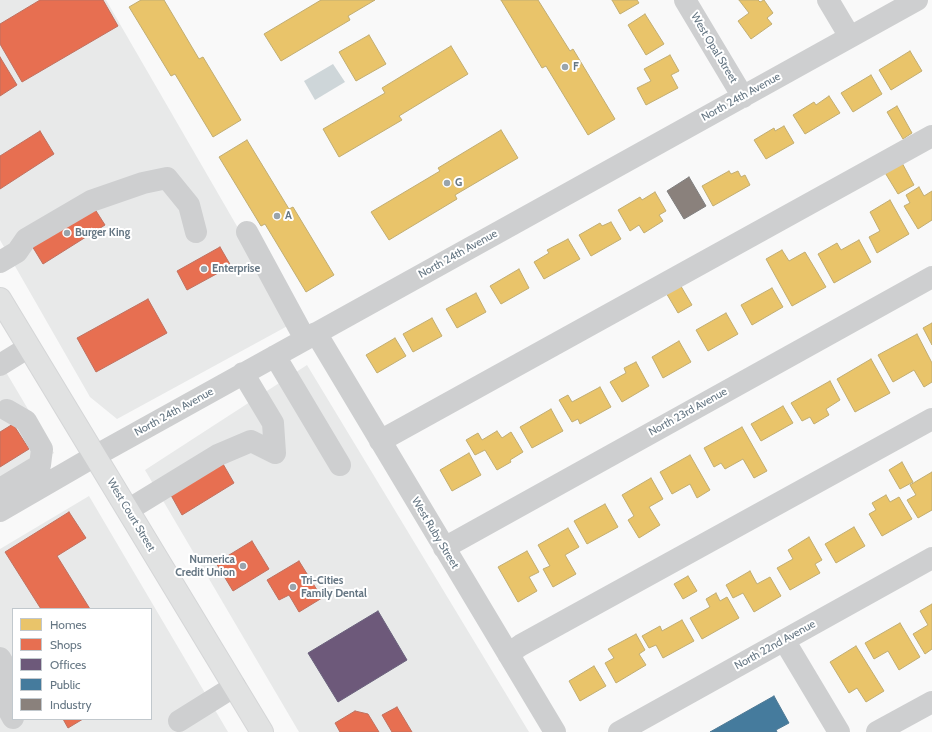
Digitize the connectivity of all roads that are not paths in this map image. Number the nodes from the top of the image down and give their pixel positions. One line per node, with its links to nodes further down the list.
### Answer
1 (685, 0): 5 (street, West Opal Street)
2 (828, 0): 4 (street)
3 (917, 0): 4 (street, North 24th Avenue)
4 (850, 37): 5 (street, North 24th Avenue)
5 (743, 96): 12 (street, North 24th Avenue)
6 (932, 136): 19 (street)
7 (196, 232): 9 (street)
8 (247, 232): 12 (street, West Ruby Street)
9 (0, 262)
10 (932, 277): 25 (street, North 23rd Avenue)
11 (0, 299): 13 (main road, West Court Street)
12 (310, 336): 14 (street, North 24th Avenue); 19 (street, West Ruby Street)
13 (29, 347): 15 (street); 20 (main road, West Court Street)
14 (275, 356): 16 (street, North 24th Avenue); 21 (street)
15 (0, 364)
16 (243, 373): 20 (street, North 24th Avenue); 23 (street)
17 (7, 410): 22 (street)
18 (932, 419): 28 (street)
19 (380, 441): 25 (street, West Ruby Street)
20 (95, 456): 23 (main road, West Court Street); 24 (street, North 24th Avenue)
21 (340, 464)
22 (0, 489)
23 (128, 510): 30 (main road, West Court Street)
24 (0, 511)
25 (444, 548): 28 (street, West Ruby Street)
26 (932, 558): 27 (street, North 22nd Avenue)
27 (784, 640): 38 (street, North 22nd Avenue); 39 (street)
28 (508, 654): 37 (street, West Ruby Street)
29 (0, 658): 32 (street)
30 (235, 686): 34 (street); 36 (main road, West Court Street)
31 (932, 702): 40 (street)
32 (12, 716)
33 (14, 720): 35 (street)
34 (179, 721)
35 (21, 732)
36 (262, 732)
37 (555, 732)
38 (619, 732)
39 (839, 732)
40 (877, 732)

